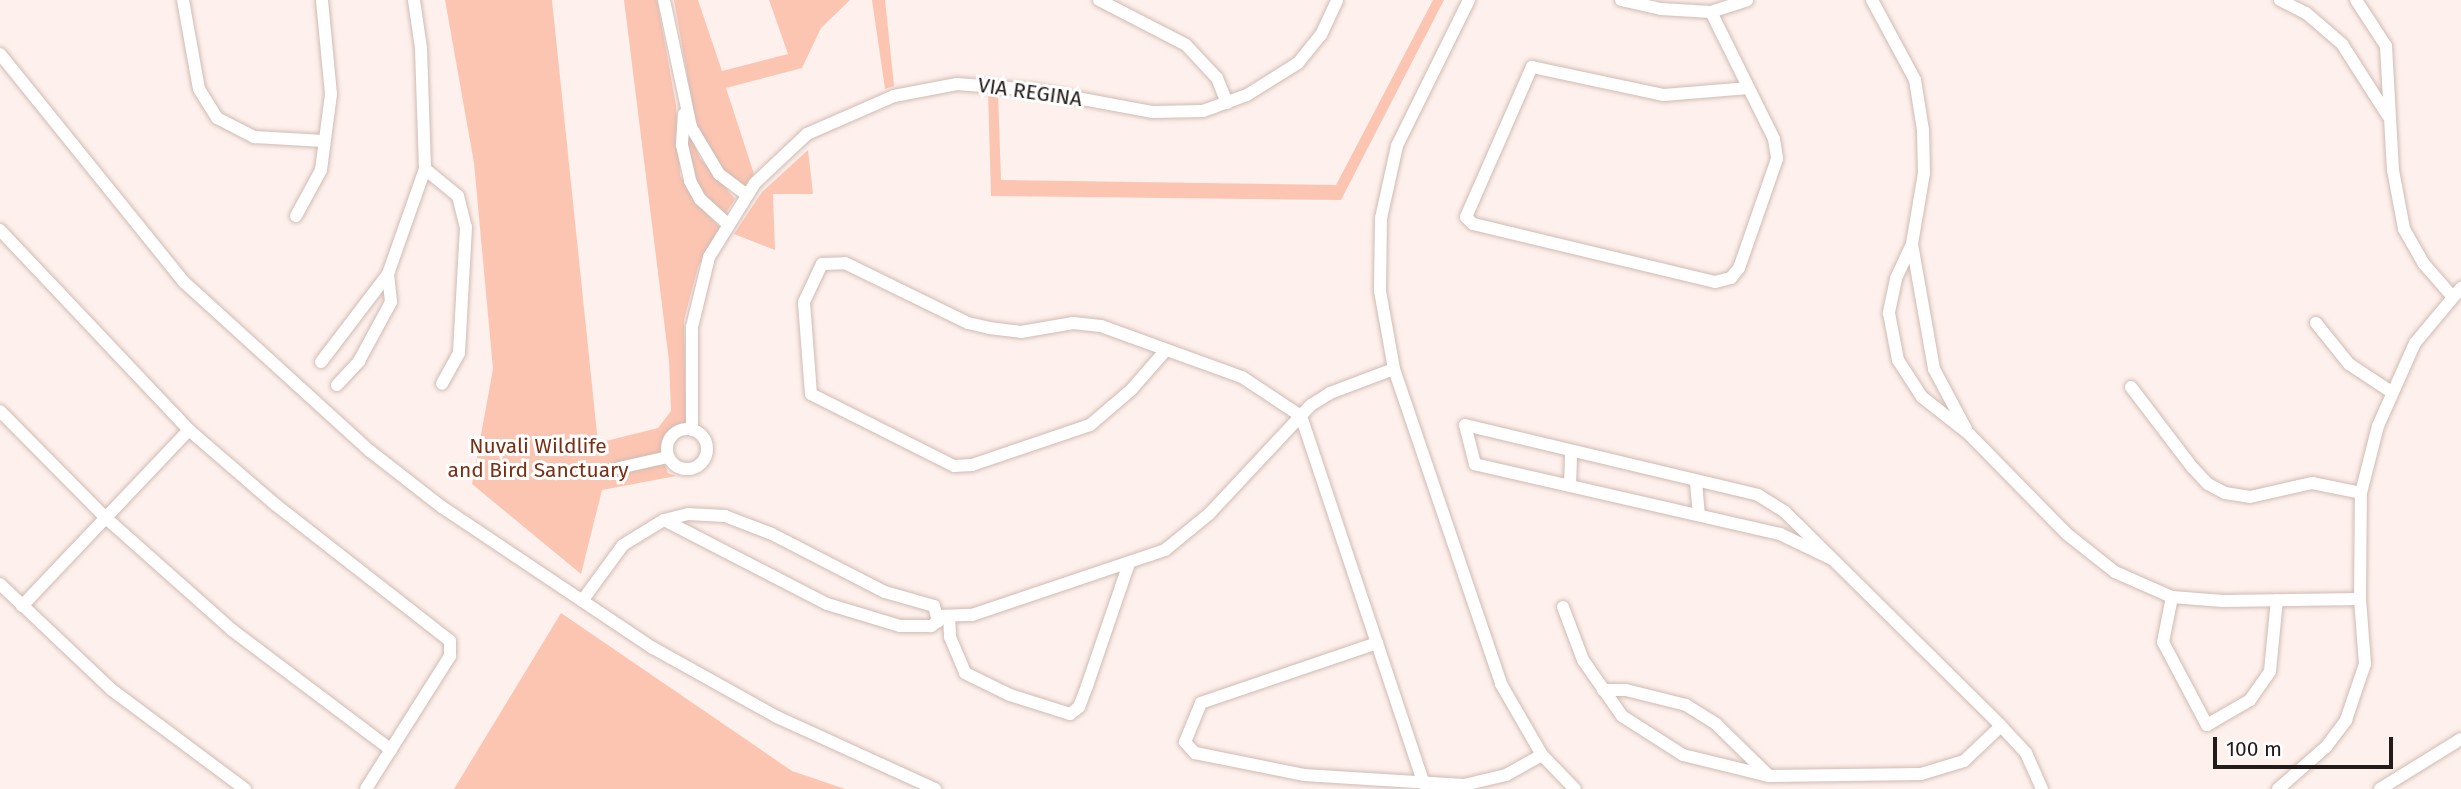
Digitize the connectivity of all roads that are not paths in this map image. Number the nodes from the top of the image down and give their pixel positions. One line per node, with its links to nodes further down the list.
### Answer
1 (184, 0): 19 (street)
2 (322, 0): 19 (street)
3 (414, 0): 20 (street)
4 (664, 0): 17 (street)
5 (1099, 0): 16 (street)
6 (1338, 0): 16 (street, VIA REGINA)
7 (1469, 0): 31 (street)
8 (1621, 0): 13 (street)
9 (1747, 0): 13 (street)
10 (1872, 0): 25 (street)
11 (2280, 0): 18 (street)
12 (2356, 0): 18 (street)
13 (1711, 12): 15 (street)
14 (0, 54): 56 (street)
15 (1749, 88): 15 (street)
16 (1227, 103): 21 (street, VIA REGINA)
17 (684, 107): 21 (street); 23 (street)
18 (2392, 122): 27 (street)
19 (324, 141): 22 (street)
20 (425, 169): 26 (street); 32 (street)
21 (747, 195): 23 (street, VIA REGINA)
22 (296, 216)
23 (727, 223): 39 (street, VIA REGINA)
24 (0, 230): 38 (street)
25 (1912, 244): 40 (street); 40 (street)
26 (388, 274): 30 (street); 33 (street)
27 (2456, 291): 35 (street)
28 (2316, 323): 35 (street)
29 (1166, 350): 29 (street); 37 (street)
30 (321, 362)
31 (1394, 369): 37 (street); 65 (street)
32 (442, 384)
33 (337, 386)
34 (2131, 387): 46 (street)
35 (2390, 391): 46 (street)
36 (0, 411): 48 (street)
37 (1301, 416): 51 (street); 60 (street)
38 (189, 430): 48 (street); 64 (street)
39 (692, 430): 42 (street); 42 (street)
40 (1969, 434): 53 (street)
41 (1571, 451): 44 (street); 45 (street); 45 (street)
42 (668, 457): 43 (street)
43 (619, 468)
44 (1696, 482): 47 (street); 50 (street)
45 (1570, 486): 47 (street)
46 (2361, 493): 54 (street)
47 (1699, 516): 50 (street)
48 (106, 518): 57 (street); 64 (street)
49 (664, 520): 56 (street); 59 (street); 59 (street)
50 (1832, 559): 62 (street)
51 (1128, 566): 59 (street); 59 (street)
52 (0, 584): 57 (street)
53 (2172, 597): 55 (street); 55 (street)
54 (2360, 599): 55 (street); 73 (street)
55 (2277, 600)
56 (582, 601): 70 (street)
57 (22, 606): 68 (street)
58 (1563, 607): 61 (street)
59 (944, 616)
60 (1377, 643): 67 (street); 67 (street)
61 (1603, 690): 66 (street); 66 (street)
62 (2001, 726): 66 (street); 72 (street)
63 (2461, 739): 74 (street)
64 (391, 750): 69 (street)
65 (1542, 755): 67 (street); 71 (street)
66 (1769, 776)
67 (1424, 784)
68 (245, 789)
69 (366, 789)
70 (935, 789)
71 (1575, 789)
72 (2042, 789)
73 (2278, 789)
74 (2380, 789)

